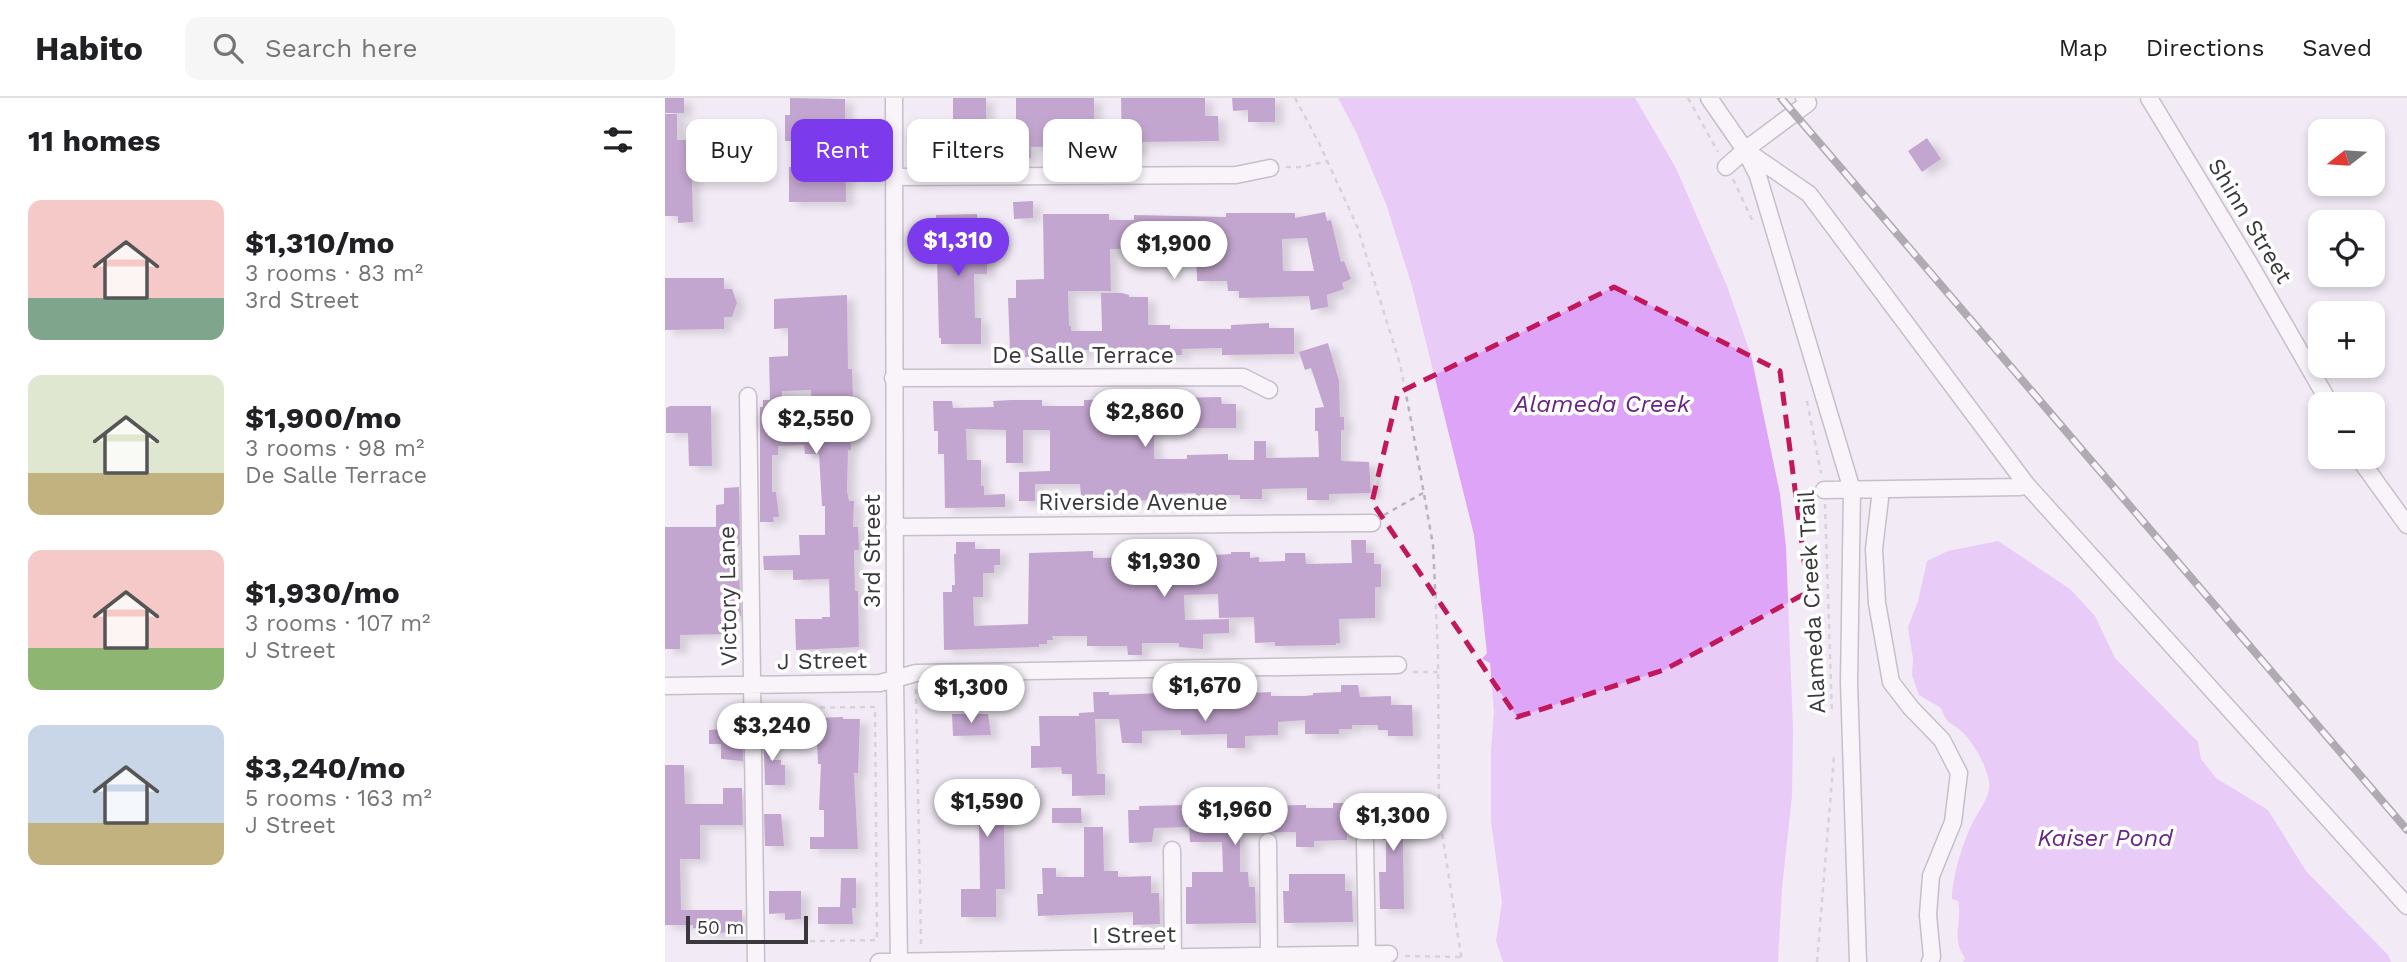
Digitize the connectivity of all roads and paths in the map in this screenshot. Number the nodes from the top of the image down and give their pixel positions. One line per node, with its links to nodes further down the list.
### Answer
1 (894, 98): 11 (street, 3rd Street)
2 (1295, 98): 8 (path)
3 (1688, 98): 9 (path)
4 (1709, 98): 7 (street)
5 (1804, 98): 7 (street)
6 (2149, 98): 16 (street, Shinn Street)
7 (1745, 150): 9 (street); 19 (street); 22 (street)
8 (1328, 161): 10 (path); 23 (path)
9 (1726, 167): 12 (path)
10 (1270, 168): 11 (street)
11 (894, 177): 13 (street, 3rd Street)
12 (1758, 234)
13 (893, 378): 14 (street, De Salle Terrace); 26 (street, 3rd Street)
14 (1269, 390)
15 (1805, 391): 20 (path, Alameda Creek Trail)
16 (2323, 392)
17 (748, 397): 32 (street, Victory Lane)
18 (2367, 469): 25 (street)
19 (2026, 484): 21 (street); 39 (street)
20 (1824, 490): 22 (street); 34 (path, Alameda Creek Trail)
21 (1881, 490): 22 (street); 53 (street)
22 (1851, 491): 52 (street)
23 (1425, 492): 24 (path); 28 (path)
24 (1372, 523): 26 (street, Riverside Avenue)
25 (2407, 525)
26 (894, 527): 30 (street, 3rd Street)
27 (1398, 665): 28 (path); 29 (street, J Street)
28 (1438, 672): 44 (path)
29 (916, 673): 30 (street, J Street); 47 (path)
30 (895, 678): 32 (street, J Street); 46 (street, 3rd Street)
31 (665, 685): 32 (street, J Street)
32 (752, 685): 33 (street, Victory Lane)
33 (752, 709): 40 (street, Victory Lane); 40 (path)
34 (1833, 718)
35 (1834, 752): 51 (path)
36 (1365, 841): 42 (street)
37 (1268, 842): 43 (street)
38 (1172, 850): 45 (street)
39 (2407, 906)
40 (755, 943): 48 (street, Victory Lane)
41 (1389, 954): 42 (street, I Street); 44 (path)
42 (1367, 955): 43 (street, I Street)
43 (1269, 956): 45 (street, I Street)
44 (1461, 957): 50 (path)
45 (1173, 958): 47 (street, I Street)
46 (899, 961): 47 (street, I Street); 49 (street, I Street)
47 (921, 961)
48 (756, 962)
49 (879, 962)
50 (1462, 962)
51 (1817, 962)
52 (1858, 962)
53 (1930, 962)

